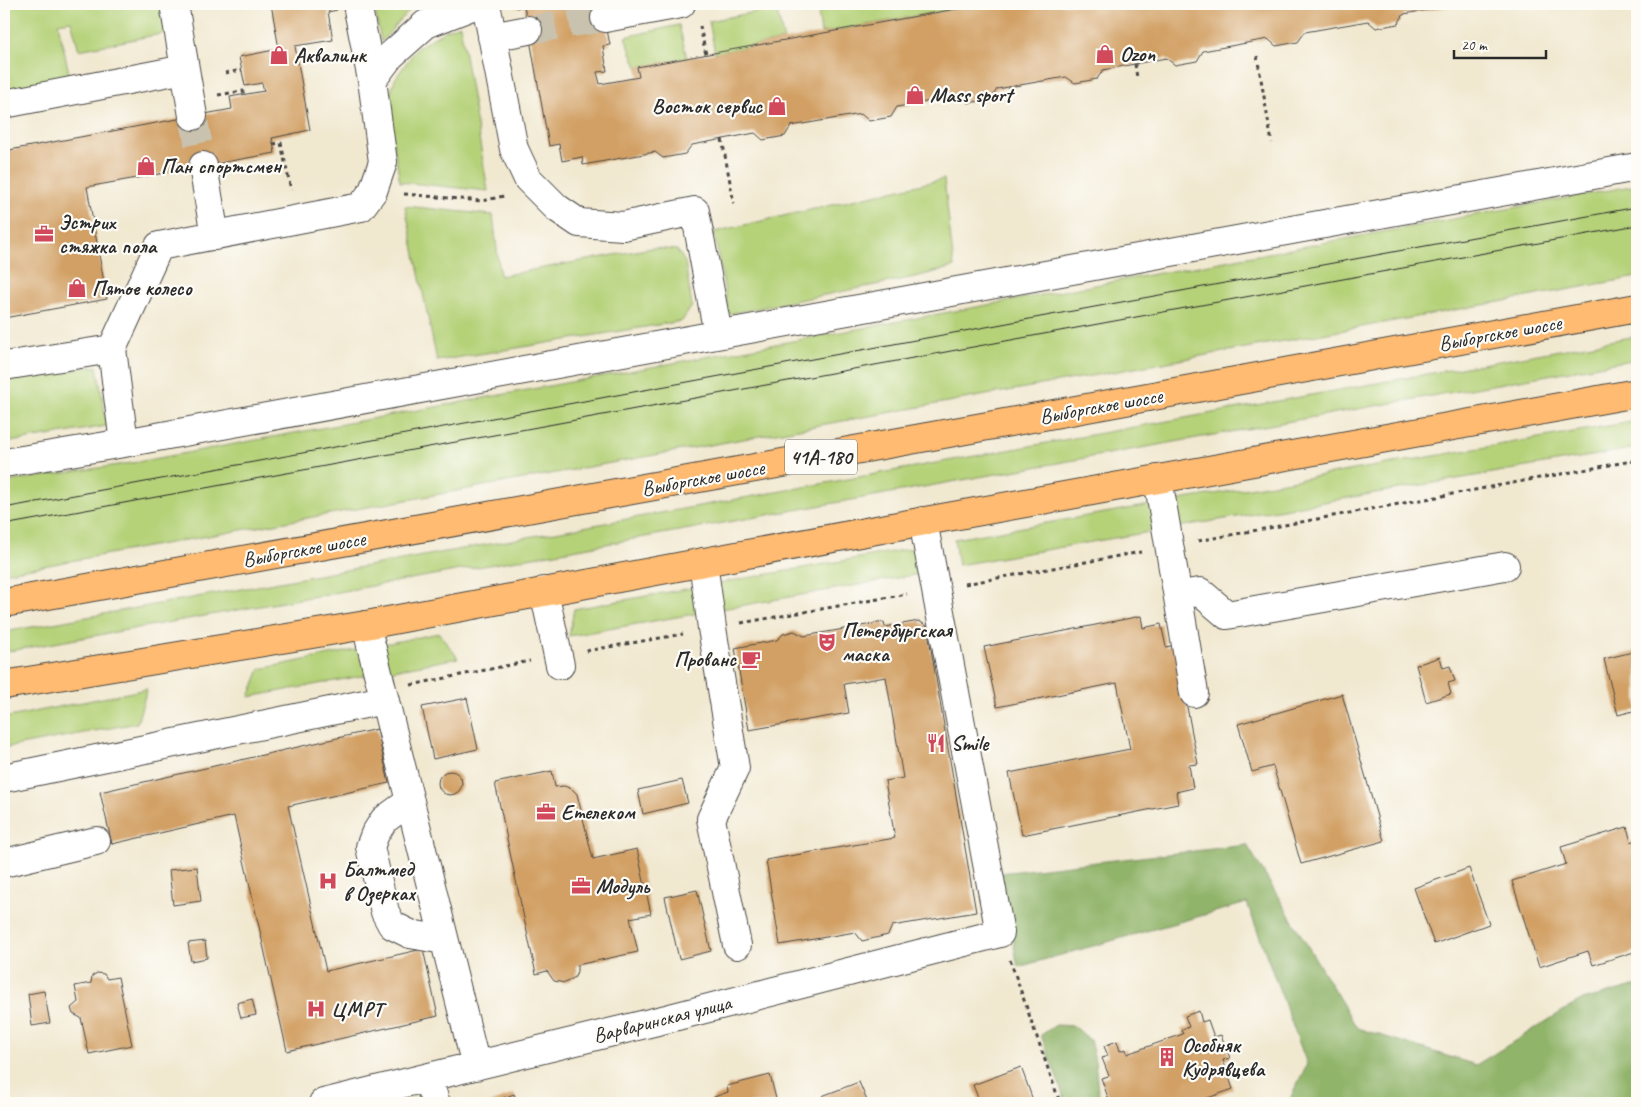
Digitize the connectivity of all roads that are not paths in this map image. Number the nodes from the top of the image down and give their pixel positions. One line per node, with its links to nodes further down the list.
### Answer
1 (174, 4): 10 (street)
2 (357, 4): 11 (street)
3 (477, 4): 11 (street)
4 (486, 4): 9 (street)
5 (653, 6): 6 (street); 7 (street)
6 (690, 12)
7 (605, 18)
8 (528, 30): 9 (street)
9 (492, 37): 18 (street)
10 (185, 69): 12 (street); 13 (street)
11 (372, 80): 16 (street)
12 (4, 104)
13 (193, 116)
14 (203, 166): 16 (street)
15 (1637, 167): 18 (street)
16 (215, 236): 19 (street)
17 (1637, 308): 30 (main road, Выборгское шоссе / 41А-180)
18 (718, 334): 22 (street)
19 (112, 350): 20 (street); 22 (street)
20 (4, 366)
21 (1637, 393): 24 (main road)
22 (124, 443): 23 (street)
23 (4, 463)
24 (1158, 479): 25 (main road); 29 (street)
25 (923, 521): 26 (main road); 42 (street, Варваринская улица)
26 (703, 562): 28 (main road); 41 (street)
27 (1505, 566): 29 (street)
28 (544, 592): 31 (main road); 32 (street)
29 (1178, 596): 34 (street)
30 (4, 603)
31 (366, 625): 33 (main road); 35 (street)
32 (559, 660)
33 (4, 685)
34 (1194, 693)
35 (383, 695): 36 (street); 37 (street)
36 (4, 778)
37 (410, 801): 40 (street); 40 (street)
38 (96, 841): 39 (street)
39 (4, 863)
40 (444, 940): 42 (street)
41 (737, 945)
42 (476, 1066): 43 (street, Варваринская улица)
43 (431, 1091): 44 (street, Варваринская улица)
44 (323, 1103)

